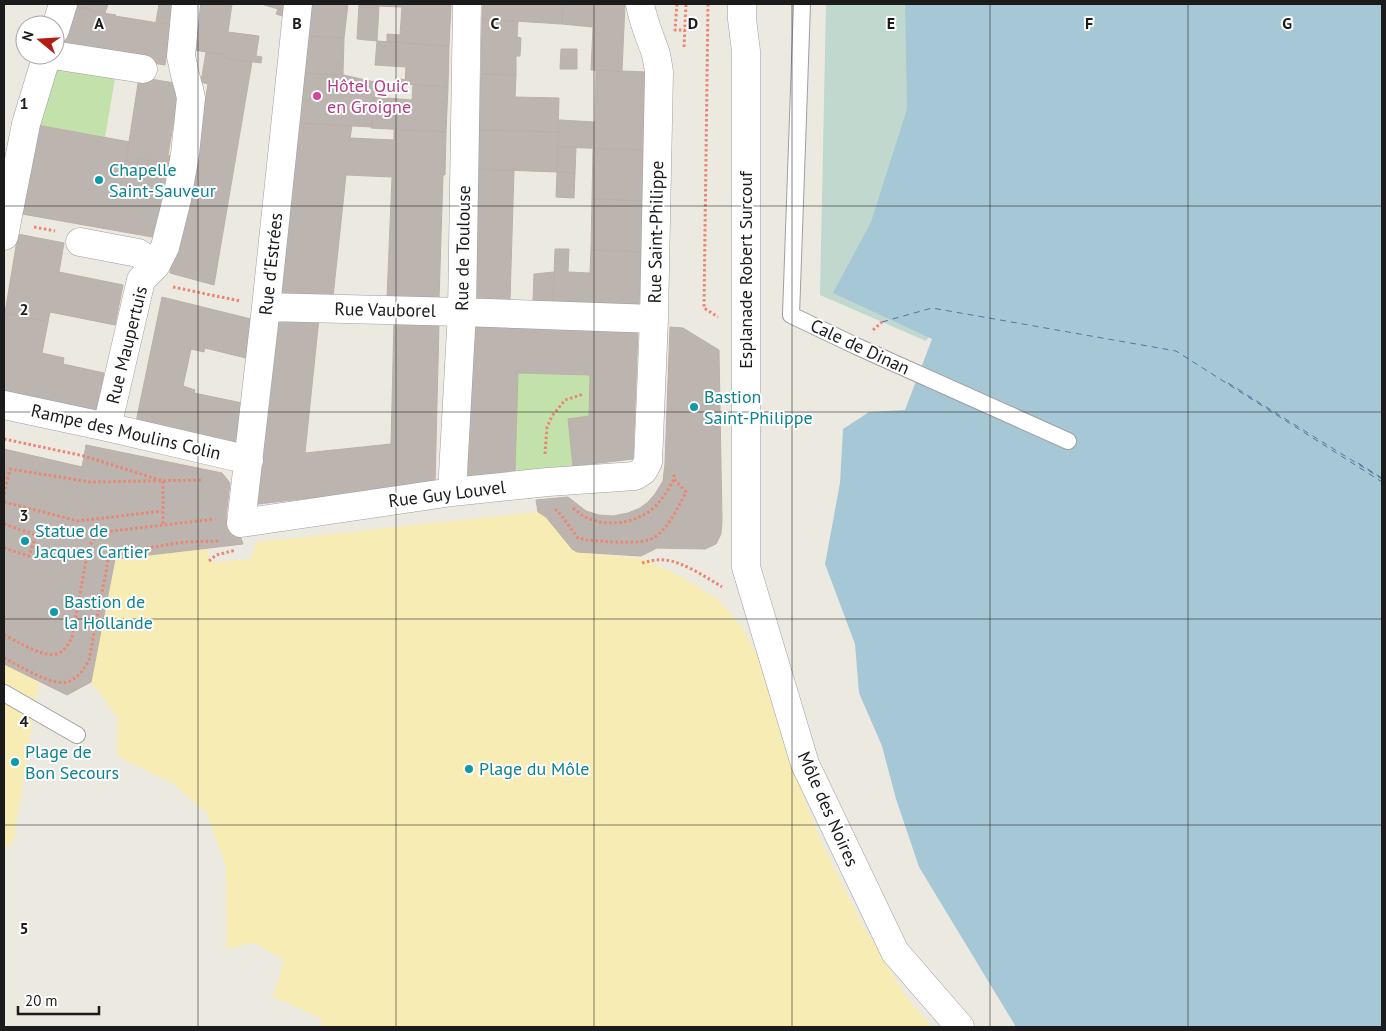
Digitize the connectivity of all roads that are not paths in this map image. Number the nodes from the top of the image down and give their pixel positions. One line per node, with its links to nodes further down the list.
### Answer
1 (186, 4): 9 (street, Rue Maupertuis)
2 (298, 4): 13 (street, Rue d'Estrées)
3 (467, 4): 14 (street, Rue de Toulouse)
4 (640, 4): 15 (street, Rue Saint-Philippe)
5 (742, 4): 23 (street, Esplanade Robert Surcouf)
6 (802, 4): 18 (lane, Cale de Dinan)
7 (65, 57): 9 (street)
8 (45, 65): 10 (street)
9 (185, 76): 12 (street, Rue Maupertuis)
10 (5, 229)
11 (80, 242): 12 (street)
12 (148, 272): 17 (street, Rue Maupertuis)
13 (266, 307): 14 (street, Rue Vauborel); 19 (street, Rue d'Estrées)
14 (462, 312): 15 (street, Rue Vauborel); 21 (street, Rue de Toulouse)
15 (654, 319): 20 (street, Rue Saint-Philippe)
16 (4, 405): 17 (street, Rampe des Moulins Colin)
17 (107, 427): 19 (street, Rampe des Moulins Colin)
18 (1068, 441)
19 (249, 460): 22 (street, Rue d'Estrées)
20 (648, 462): 21 (street, Rue Guy Louvel)
21 (452, 492): 22 (street, Rue Guy Louvel)
22 (232, 521)
23 (746, 566): 26 (street, Môle des Noires)
24 (4, 693): 25 (lane)
25 (77, 735)
26 (960, 1027)

